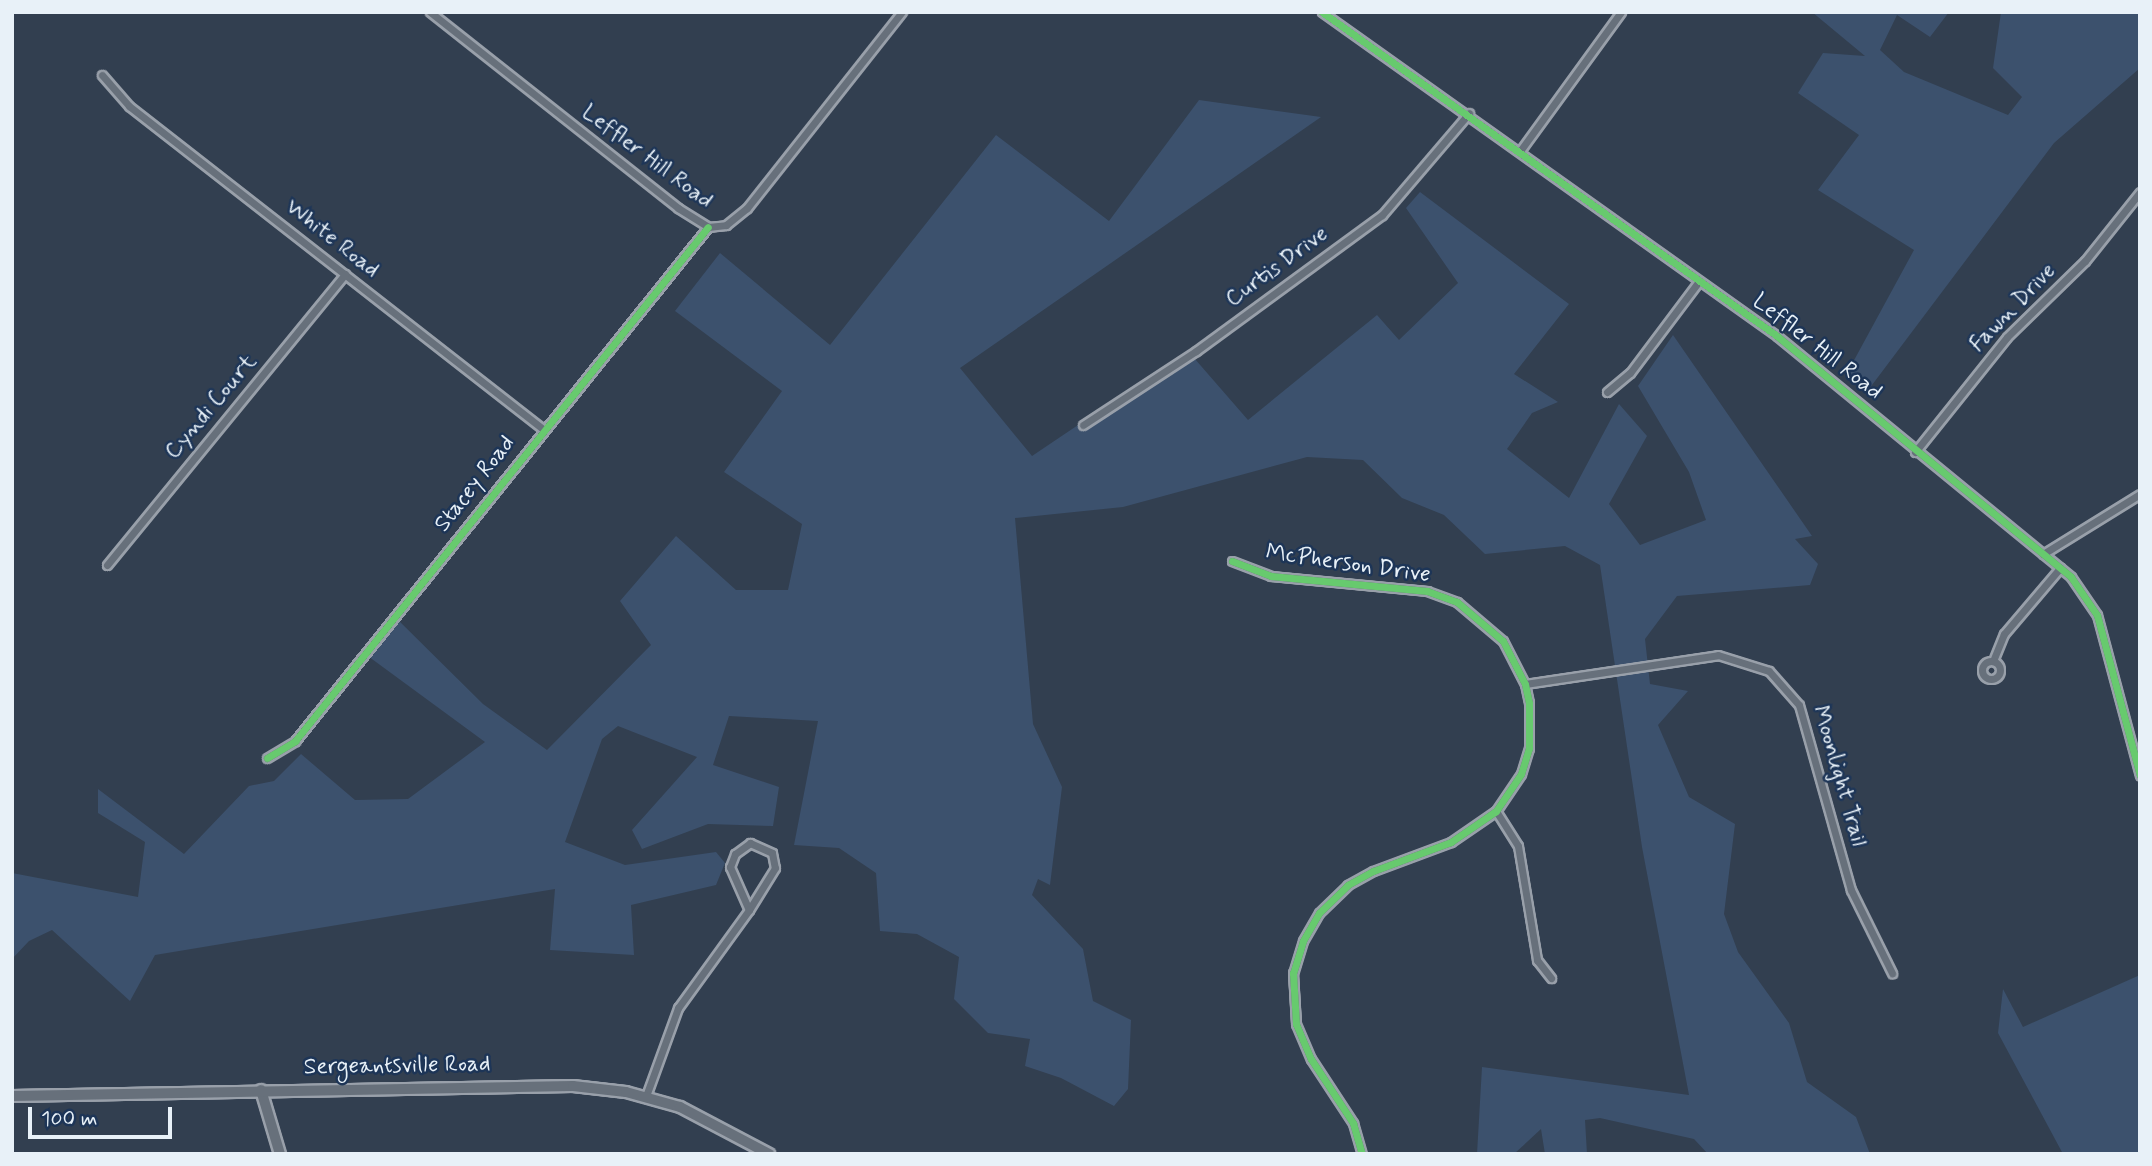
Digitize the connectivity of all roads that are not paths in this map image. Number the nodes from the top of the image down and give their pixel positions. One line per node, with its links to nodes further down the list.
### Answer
1 (430, 12): 9 (street, Leffler Hill Road)
2 (902, 12): 9 (street, Leffler Hill Road)
3 (1322, 12): 6 (street, Leffler Hill Road)
4 (1621, 12): 7 (street)
5 (102, 75): 10 (street, White Road)
6 (1469, 113): 7 (street, Leffler Hill Road); 13 (street, Curtis Drive)
7 (1520, 151): 11 (street, Leffler Hill Road)
8 (2140, 192): 15 (street, Fawn Drive)
9 (708, 227): 14 (street, Stacey Road)
10 (345, 274): 14 (street, White Road); 19 (street, Cyndi Court)
11 (1699, 281): 12 (street); 15 (street, Leffler Hill Road)
12 (1607, 392)
13 (1083, 425)
14 (543, 429): 23 (street, Stacey Road)
15 (1915, 452): 17 (street, Leffler Hill Road)
16 (2140, 494): 17 (street)
17 (2043, 554): 20 (street, Leffler Hill Road)
18 (1232, 561): 22 (street, McPherson Drive)
19 (107, 565)
20 (2060, 568): 21 (street); 24 (street, Leffler Hill Road)
21 (1993, 661)
22 (1525, 684): 25 (street, McPherson Drive); 27 (street, Moonlight Trail)
23 (267, 758)
24 (2140, 775)
25 (1496, 811): 28 (street); 34 (street, McPherson Drive)
26 (749, 910): 26 (street); 31 (street)
27 (1892, 972)
28 (1551, 978)
29 (261, 1090): 30 (main road, Sergeantsville Road); 31 (main road, Sergeantsville Road); 32 (main road)
30 (12, 1096)
31 (646, 1096): 33 (main road, Sergeantsville Road)
32 (280, 1154)
33 (769, 1154)
34 (1362, 1154)

